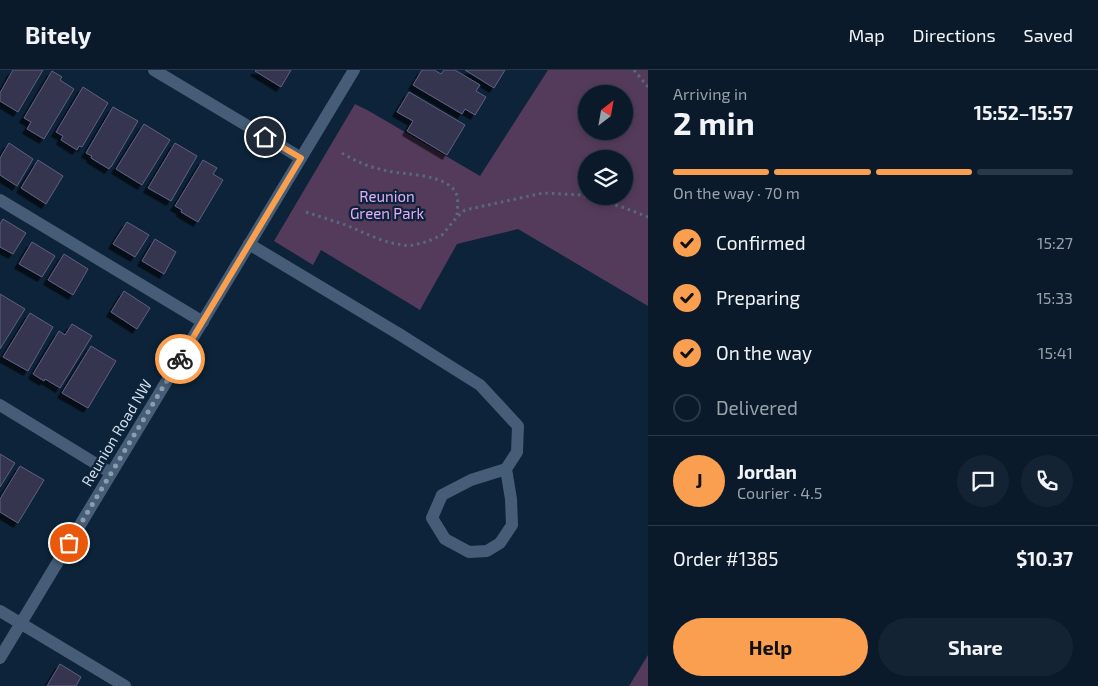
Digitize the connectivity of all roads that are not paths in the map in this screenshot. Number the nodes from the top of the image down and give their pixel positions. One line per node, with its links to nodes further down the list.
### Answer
1 (154, 70): 3 (street)
2 (354, 70): 3 (street, Reunion Road NW)
3 (301, 158): 5 (street, Reunion Road NW)
4 (0, 200): 6 (street)
5 (249, 244): 6 (street, Reunion Road NW); 8 (street)
6 (202, 322): 9 (street, Reunion Road NW)
7 (0, 405): 9 (street)
8 (506, 469): 8 (street)
9 (111, 473): 11 (street, Reunion Road NW)
10 (0, 611): 11 (street)
11 (21, 624): 12 (street, Reunion Road NW); 13 (street)
12 (0, 658)
13 (125, 686)

